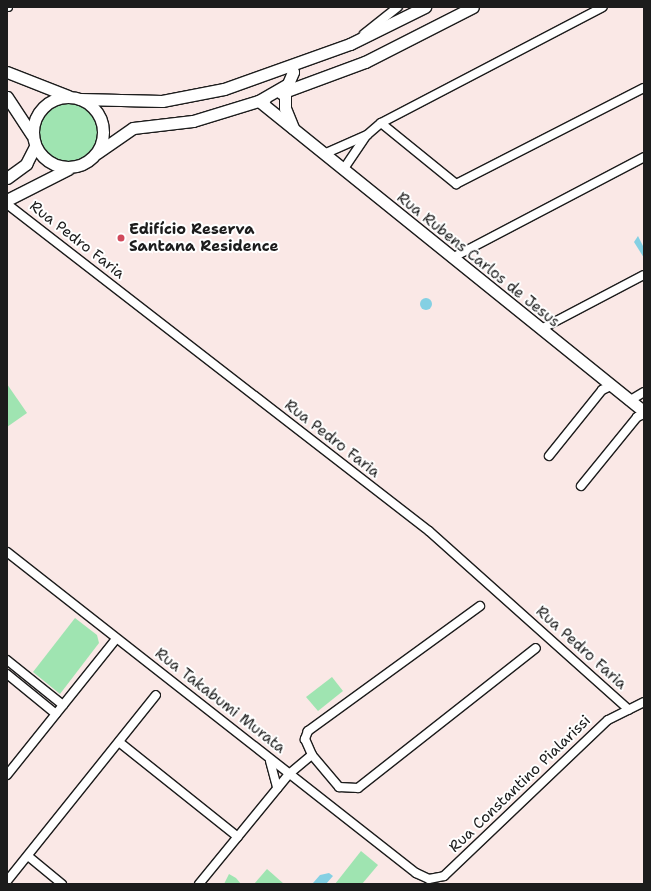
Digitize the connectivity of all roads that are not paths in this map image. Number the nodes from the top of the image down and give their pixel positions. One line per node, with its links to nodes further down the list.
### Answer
1 (398, 7): 5 (street)
2 (425, 7): 5 (main road)
3 (473, 7): 9 (main road)
4 (603, 7): 13 (street)
5 (350, 44): 6 (main road)
6 (291, 66): 11 (main road); 12 (main road)
7 (7, 72): 11 (main road)
8 (644, 88): 13 (street)
9 (285, 92): 12 (main road); 14 (main road, Rua Rubens Carlos de Jesus)
10 (7, 97): 16 (main road)
11 (77, 98): 16 (main road); 17 (main road)
12 (260, 102): 14 (main road, Rua Rubens Carlos de Jesus); 17 (main road)
13 (381, 124): 15 (street)
14 (294, 130): 18 (main road, Rua Rubens Carlos de Jesus)
15 (367, 135): 18 (street); 21 (street)
16 (34, 141): 20 (main road); 22 (main road)
17 (97, 153): 20 (main road)
18 (324, 154): 21 (main road, Rua Rubens Carlos de Jesus)
19 (644, 156): 25 (street)
20 (70, 168): 23 (main road)
21 (343, 170): 25 (main road, Rua Rubens Carlos de Jesus)
22 (7, 178)
23 (7, 200)
24 (7, 204): 43 (street, Rua Pedro Faria)
25 (452, 258): 27 (main road, Rua Rubens Carlos de Jesus)
26 (644, 275): 27 (street)
27 (541, 329): 28 (main road, Rua Rubens Carlos de Jesus)
28 (611, 386): 30 (main road, Rua Rubens Carlos de Jesus); 32 (street)
29 (644, 392): 30 (street)
30 (629, 401): 31 (main road, Rua Rubens Carlos de Jesus)
31 (644, 413): 33 (street)
32 (549, 456)
33 (582, 486)
34 (7, 552): 36 (street, Rua Takabumi Murata)
35 (480, 606): 46 (street)
36 (116, 638): 42 (street); 47 (street, Rua Takabumi Murata)
37 (536, 648): 46 (street)
38 (7, 660): 42 (street)
39 (7, 674): 44 (street)
40 (156, 695): 45 (street)
41 (644, 702): 43 (street, Rua Constantino Pialarissi)
42 (63, 705): 44 (street)
43 (629, 710): 54 (street, Rua Constantino Pialarissi)
44 (56, 714): 49 (street)
45 (119, 742): 52 (street); 53 (street)
46 (312, 755): 48 (street)
47 (269, 758): 48 (street, Rua Takabumi Murata); 50 (street)
48 (292, 774): 50 (street); 51 (street); 54 (street, Rua Takabumi Murata)
49 (7, 775)
50 (277, 788): 51 (street)
51 (266, 804): 52 (street)
52 (238, 837): 57 (street)
53 (28, 856): 55 (street); 56 (street)
54 (416, 873)
55 (7, 881)
56 (62, 884)
57 (199, 884)

